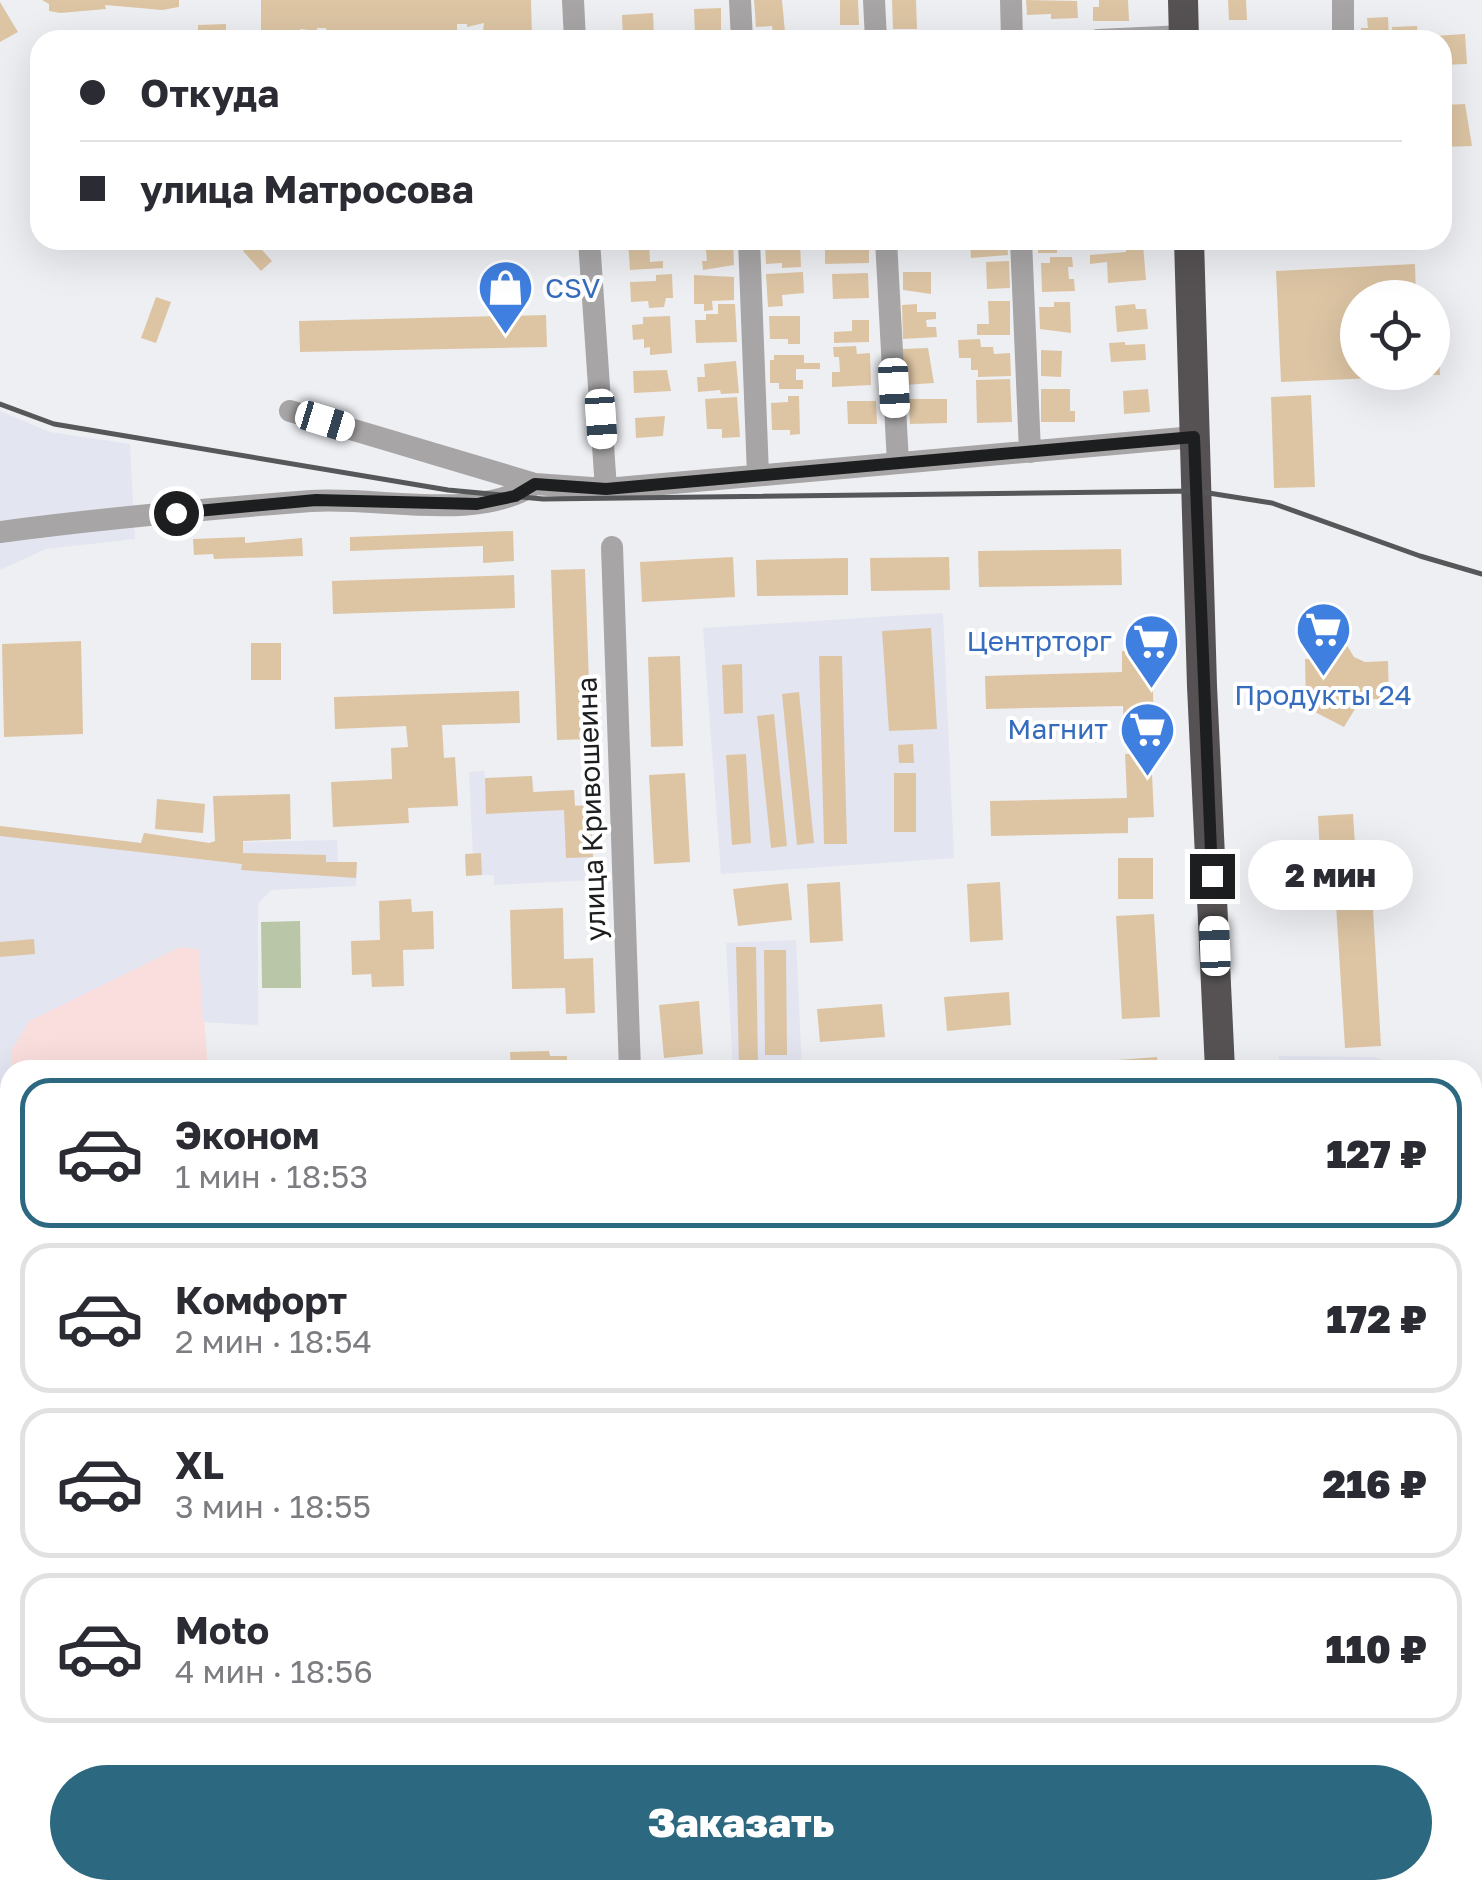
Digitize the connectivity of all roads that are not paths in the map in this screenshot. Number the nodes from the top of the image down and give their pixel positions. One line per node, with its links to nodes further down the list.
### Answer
1 (573, 0): 7 (street)
2 (740, 0): 8 (street)
3 (874, 0): 9 (street)
4 (1010, 0): 10 (street)
5 (1184, 0): 11 (highway)
6 (1343, 0): 12 (street)
7 (574, 30)
8 (742, 30)
9 (876, 30)
10 (1012, 30)
11 (1184, 30)
12 (1343, 30)
13 (590, 250): 24 (street)
14 (749, 250): 22 (street)
15 (887, 250): 21 (street)
16 (1021, 250): 20 (street)
17 (1190, 250): 19 (highway)
18 (290, 411): 23 (street)
19 (1194, 437): 20 (street); 28 (highway)
20 (1030, 452): 21 (street)
21 (898, 462): 22 (street)
22 (758, 475): 24 (street)
23 (535, 484): 24 (street); 25 (street)
24 (606, 489)
25 (0, 532)
26 (612, 547): 27 (street, улица Кривошеина)
27 (630, 1060)
28 (1220, 1060)

